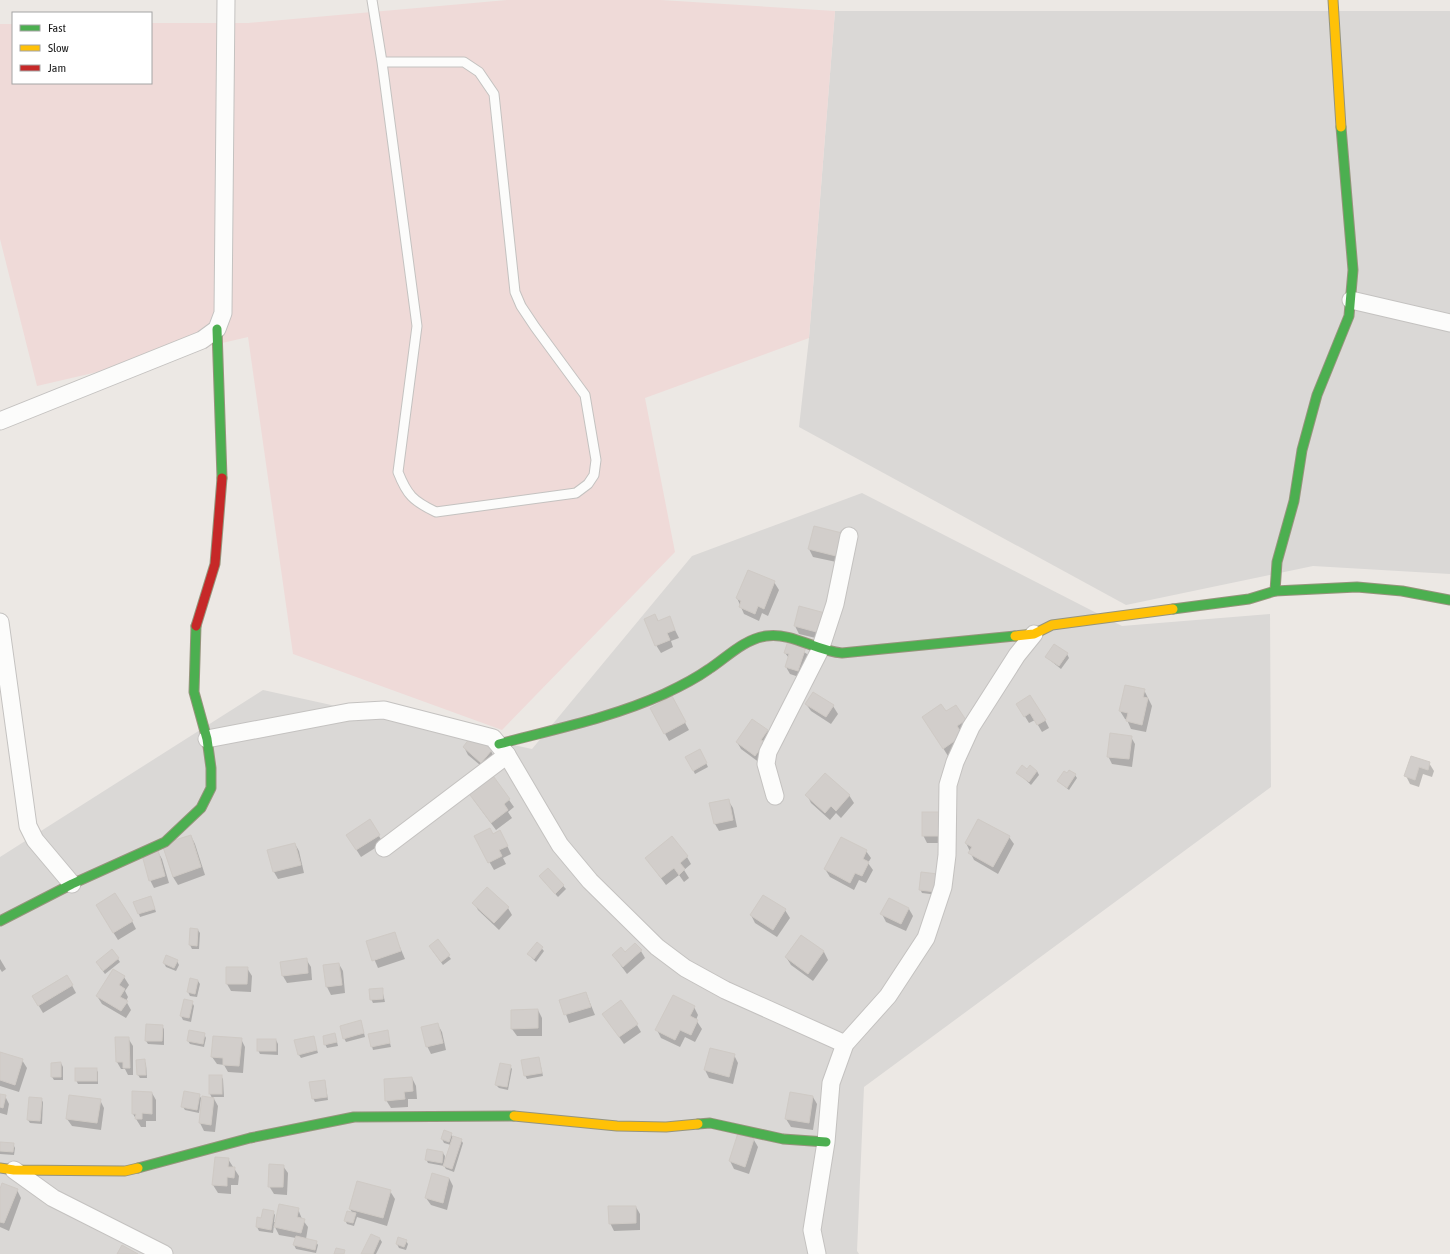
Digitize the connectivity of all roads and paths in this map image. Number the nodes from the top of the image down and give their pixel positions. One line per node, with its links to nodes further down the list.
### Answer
1 (226, 0): 7 (street)
2 (372, 0): 4 (lane)
3 (1333, 0): 5 (street)
4 (382, 62): 4 (lane)
5 (1351, 300): 6 (street); 10 (street)
6 (1450, 323)
7 (217, 329): 8 (street); 15 (street)
8 (0, 421)
9 (849, 536): 14 (street)
10 (1275, 591): 11 (street); 13 (street)
11 (1450, 600)
12 (0, 622): 19 (street)
13 (1034, 634): 14 (street); 21 (street)
14 (820, 650): 16 (street); 17 (street)
15 (207, 739): 16 (street); 19 (street)
16 (503, 749): 18 (street); 21 (street)
17 (775, 796)
18 (384, 848)
19 (72, 884): 20 (street)
20 (0, 921)
21 (844, 1044): 22 (street)
22 (826, 1142): 23 (street); 25 (street)
23 (7, 1169): 24 (street)
24 (164, 1254)
25 (817, 1254)

